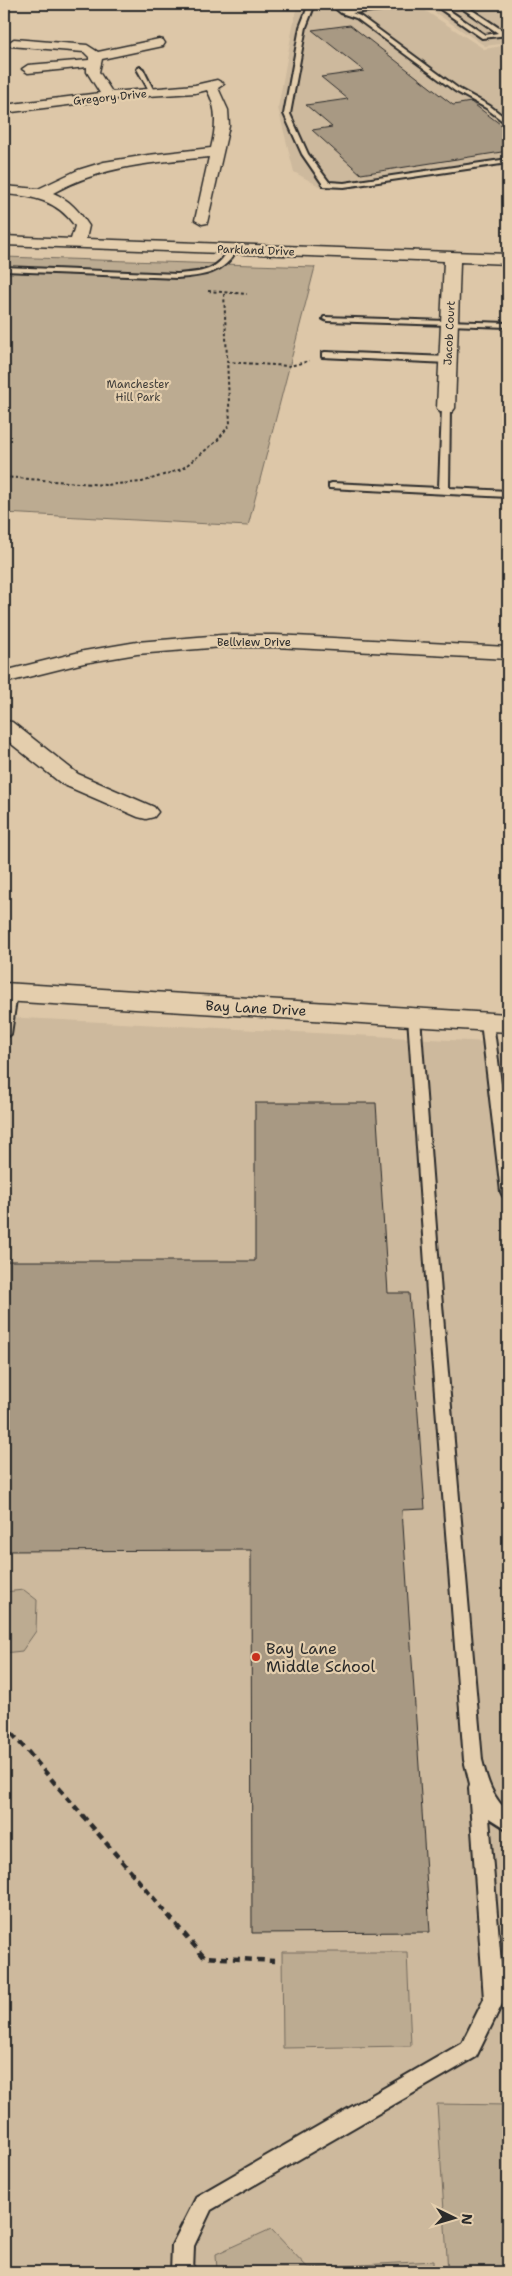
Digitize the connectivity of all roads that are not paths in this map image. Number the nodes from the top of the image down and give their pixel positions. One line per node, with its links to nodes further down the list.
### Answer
1 (312, 4): 18 (lane)
2 (333, 4): 6 (lane)
3 (422, 4): 6 (lane)
4 (436, 4): 7 (lane)
5 (459, 4): 7 (lane)
6 (343, 12): 16 (lane)
7 (506, 34)
8 (14, 43): 10 (street)
9 (159, 43): 10 (street)
10 (95, 59): 12 (street); 14 (street)
11 (140, 68): 13 (lane)
12 (28, 69)
13 (153, 92): 14 (street, Gregory Drive); 17 (street, Gregory Drive)
14 (108, 96): 15 (street, Gregory Drive)
15 (4, 110)
16 (508, 123)
17 (217, 152): 20 (street); 22 (street)
18 (508, 161)
19 (4, 190): 20 (street)
20 (40, 194): 21 (street)
21 (74, 212): 23 (street); 25 (street)
22 (202, 220)
23 (59, 232): 24 (street, Parkland Drive); 25 (street, Parkland Drive)
24 (4, 241)
25 (77, 243): 26 (street, Parkland Drive)
26 (233, 249): 27 (street, Parkland Drive); 29 (lane)
27 (452, 257): 28 (street, Parkland Drive); 31 (street, Jacob Court)
28 (508, 259)
29 (4, 269)
30 (327, 319): 31 (lane)
31 (450, 323): 32 (lane); 34 (street, Jacob Court)
32 (508, 325)
33 (325, 355): 34 (lane)
34 (448, 360): 35 (street, Jacob Court)
35 (446, 408): 37 (lane)
36 (332, 486): 37 (lane)
37 (444, 490): 38 (lane)
38 (508, 494)
39 (508, 652): 40 (street, Bellview Drive)
40 (4, 677)
41 (4, 727): 42 (street)
42 (146, 812)
43 (7, 993): 44 (street, Bay Lane Drive); 46 (lane)
44 (414, 1017): 45 (street, Bay Lane Drive); 48 (lane)
45 (498, 1022): 47 (lane)
46 (4, 1034)
47 (508, 1192)
48 (478, 1786): 49 (lane); 50 (lane)
49 (508, 1821)
50 (182, 2272)

